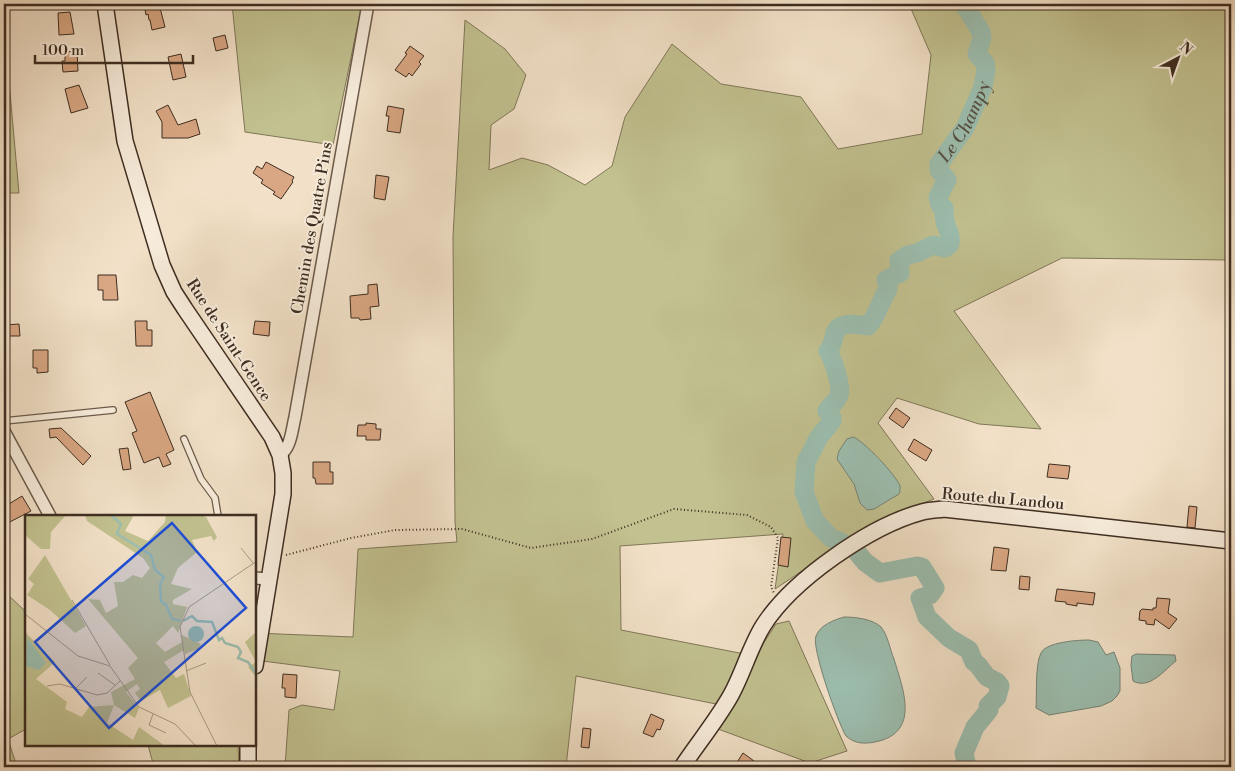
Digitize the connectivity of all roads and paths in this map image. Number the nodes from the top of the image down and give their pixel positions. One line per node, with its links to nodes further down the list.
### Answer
1 (104, 4): 7 (street, Rue de Saint-Gence)
2 (368, 4): 7 (street, Chemin des Quatre Pins)
3 (113, 410): 4 (lane)
4 (4, 421)
5 (4, 432): 8 (street)
6 (184, 439): 9 (lane)
7 (280, 455): 11 (street, Rue de Saint-Gence)
8 (49, 515)
9 (218, 515)
10 (1231, 541): 13 (street, Route du Landou)
11 (273, 558): 12 (street, Rue de Saint-Gence); 13 (path)
12 (262, 579): 14 (street, Rue de Saint-Gence)
13 (780, 604): 17 (street, Route du Landou)
14 (256, 654)
15 (248, 746): 16 (street)
16 (248, 767)
17 (682, 767)

